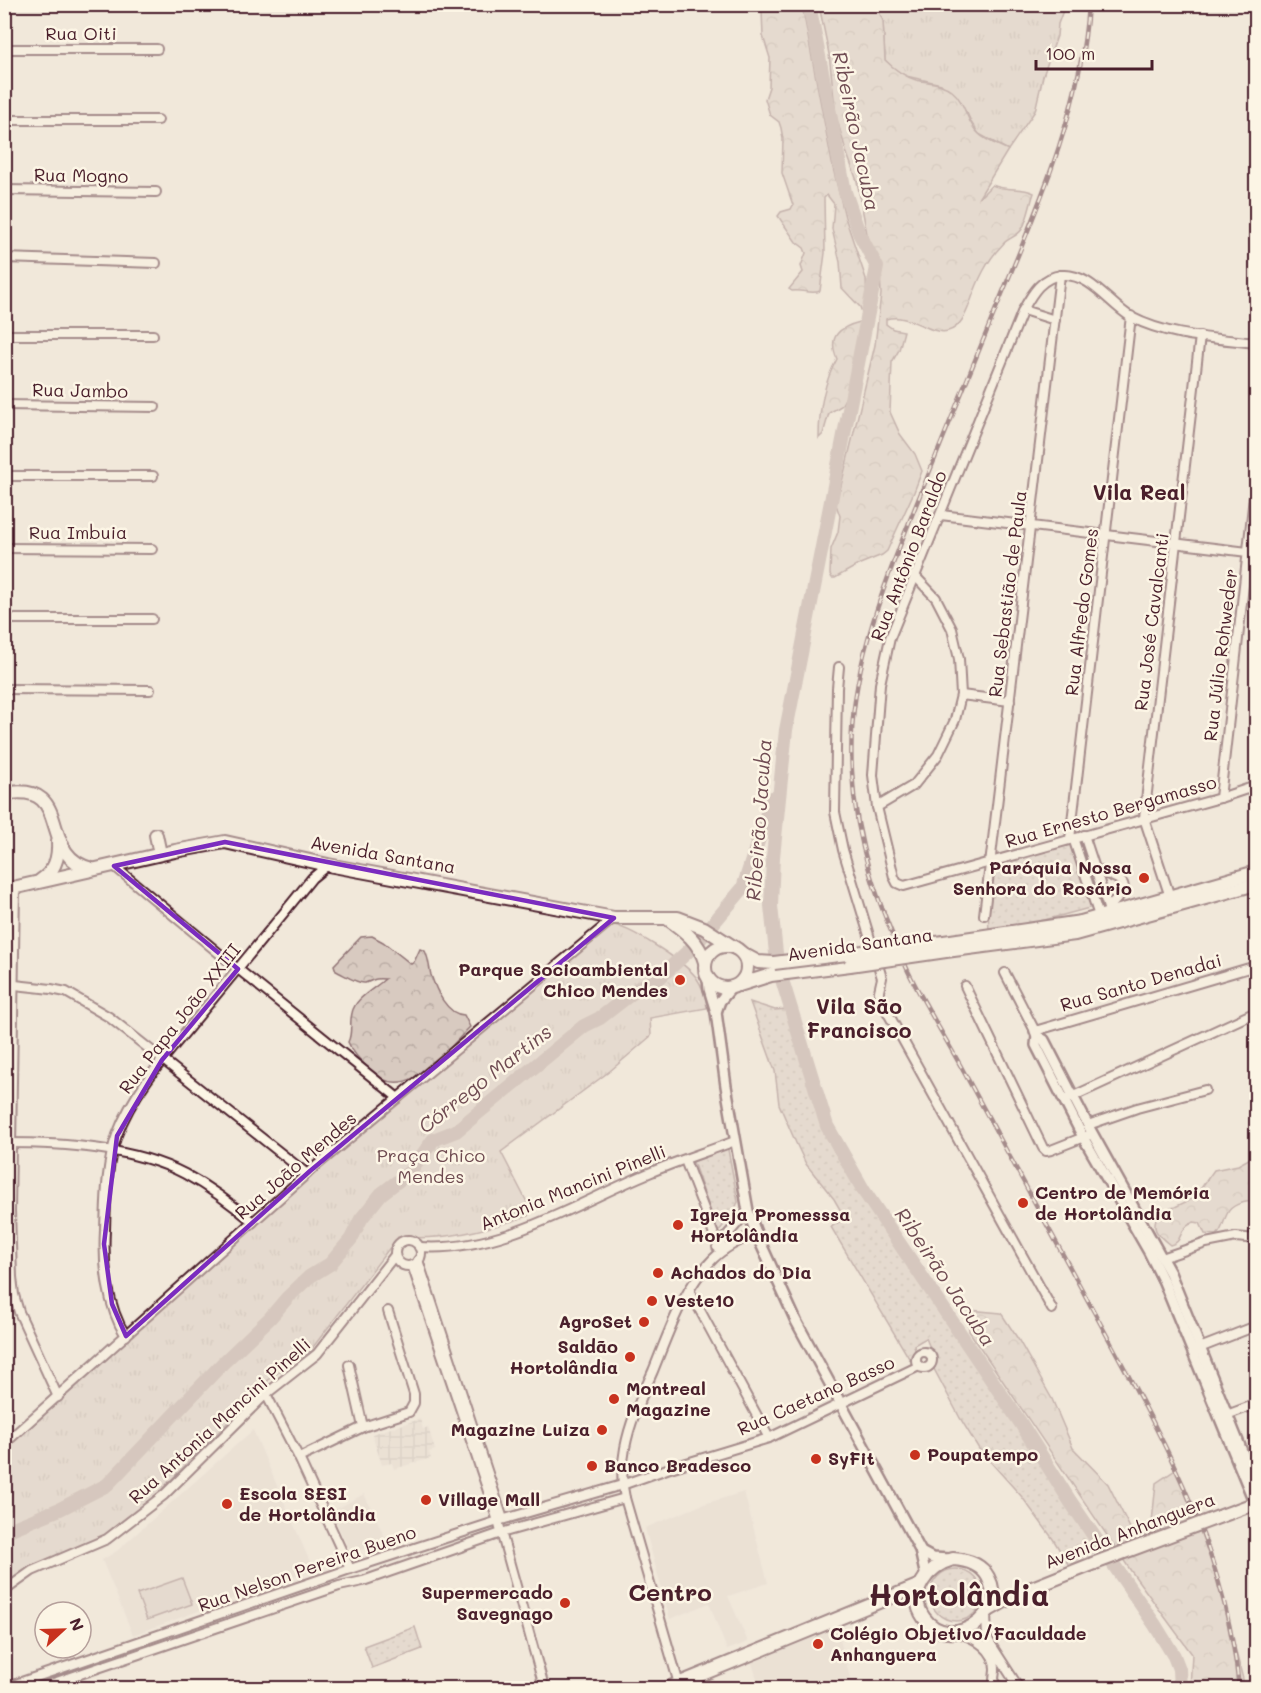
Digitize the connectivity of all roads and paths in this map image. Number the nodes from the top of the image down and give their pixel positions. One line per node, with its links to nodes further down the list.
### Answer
1 (157, 48): 2 (street, Rua Oiti)
2 (4, 49)
3 (4, 120): 4 (street)
4 (158, 120)
5 (4, 189): 6 (street, Rua Mogno)
6 (156, 192)
7 (4, 258): 8 (street)
8 (156, 263)
9 (1060, 275): 10 (street, Rua Antônio Baraldo); 11 (street); 12 (street, Rua Sebastião de Paula)
10 (1023, 310): 12 (street); 22 (street, Rua Antônio Baraldo)
11 (1131, 316): 15 (street); 24 (street, Rua Alfredo Gomes)
12 (1055, 320): 23 (street, Rua Sebastião de Paula)
13 (4, 335): 14 (street)
14 (153, 335)
15 (1200, 336): 16 (street); 25 (street, Rua José Cavalcanti)
16 (1257, 343)
17 (4, 405): 18 (street, Rua Jambo)
18 (155, 407)
19 (4, 476): 20 (street)
20 (153, 476)
21 (1257, 479): 28 (street, Rua Júlio Rohweder)
22 (941, 515): 23 (street); 29 (street, Rua Antônio Baraldo)
23 (1030, 526): 24 (street); 36 (street, Rua Sebastião de Paula)
24 (1106, 535): 25 (street); 44 (street, Rua Alfredo Gomes)
25 (1176, 543): 28 (street); 41 (street, Rua José Cavalcanti)
26 (4, 548): 27 (street, Rua Imbuia)
27 (152, 549)
28 (1252, 553): 39 (street, Rua Júlio Rohweder)
29 (914, 575): 35 (street); 40 (street, Rua Antônio Baraldo)
30 (4, 619): 31 (street)
31 (152, 619)
32 (839, 667): 96 (street)
33 (4, 689): 34 (street)
34 (150, 690)
35 (961, 695): 36 (street); 40 (street)
36 (1010, 701): 47 (street, Rua Sebastião de Paula)
37 (1257, 786): 39 (street, Rua Ernesto Bergamasso)
38 (4, 795): 45 (main road, Avenida Santana)
39 (1220, 798): 41 (street, Rua Ernesto Bergamasso)
40 (877, 807): 56 (street, Rua Antônio Baraldo)
41 (1144, 818): 43 (street, Rua Ernesto Bergamasso); 58 (street, Rua José Cavalcanti)
42 (156, 835): 46 (main road)
43 (1084, 835): 44 (street, Rua Ernesto Bergamasso); 50 (street)
44 (1071, 838): 47 (street, Rua Ernesto Bergamasso); 62 (street)
45 (58, 840): 51 (main road, Avenida Santana); 54 (main road, Avenida Santana)
46 (160, 854): 48 (main road, Avenida Santana); 49 (main road, Avenida Santana)
47 (991, 861): 56 (street, Rua Ernesto Bergamasso); 59 (street, Rua Sebastião de Paula)
48 (321, 863): 53 (street, Rua Papa João XXIII); 53 (street, Rua Papa João XXIII); 60 (main road, Avenida Santana)
49 (114, 866): 51 (main road, Avenida Santana); 66 (street)
50 (1095, 869): 62 (street); 62 (street)
51 (93, 870): 54 (main road, Avenida Santana)
52 (1257, 872): 58 (main road)
53 (312, 878): 66 (street, Rua Papa João XXIII)
54 (32, 884): 57 (main road, Avenida Santana)
55 (1257, 884): 58 (main road)
56 (904, 886)
57 (10, 889): 70 (street)
58 (1172, 902): 62 (main road, Avenida Santana)
59 (984, 915)
60 (614, 918): 61 (main road, Avenida Santana); 78 (street, Rua João Mendes)
61 (667, 918): 63 (main road, Avenida Santana); 64 (main road)
62 (1107, 918): 67 (main road, Avenida Santana, bridge)
63 (739, 951): 64 (main road); 67 (main road, Avenida Santana); 72 (main road)
64 (705, 962): 69 (main road)
65 (1257, 966): 75 (street, Rua Santo Denadai)
66 (238, 969): 76 (street, Rua Papa João XXIII); 78 (street)
67 (775, 969): 72 (main road, Avenida Santana)
68 (1005, 973): 75 (street)
69 (708, 979): 72 (main road); 74 (street)
70 (15, 985): 76 (street); 82 (street)
71 (965, 986): 80 (street)
72 (734, 987): 74 (street)
73 (1257, 1011): 79 (street)
74 (716, 1012): 81 (street)
75 (1036, 1034): 79 (street)
76 (162, 1060): 83 (street, Rua Papa João XXIII); 85 (street)
77 (1204, 1090): 80 (street)
78 (398, 1098): 85 (street, Rua João Mendes)
79 (1069, 1098): 80 (street)
80 (1088, 1132): 93 (street); 100 (street)
81 (735, 1141): 84 (street, Antonia Mancini Pinelli); 86 (street)
82 (8, 1143): 83 (street); 104 (street)
83 (112, 1152): 87 (street); 99 (street, Rua Papa João XXIII)
84 (685, 1160): 90 (street, Antonia Mancini Pinelli); 91 (street)
85 (307, 1174): 87 (street, Rua João Mendes)
86 (748, 1211): 88 (street); 91 (street)
87 (253, 1222): 99 (street, Rua João Mendes)
88 (756, 1233): 91 (street); 106 (street)
89 (1257, 1239): 93 (street)
90 (419, 1247): 92 (street); 94 (street)
91 (721, 1247): 95 (street)
92 (395, 1255): 94 (street); 103 (street, Rua Antonia Mancini Pinelli)
93 (1161, 1258): 100 (street)
94 (415, 1263): 117 (street)
95 (689, 1290): 109 (street); 113 (street)
96 (1052, 1309)
97 (388, 1311): 108 (street)
98 (1257, 1326): 100 (street)
99 (126, 1336): 104 (street, Rua João Mendes)
100 (1197, 1349): 107 (street)
101 (349, 1365): 108 (street)
102 (919, 1366): 106 (street, Rua Caetano Basso)
103 (266, 1394): 111 (street); 124 (street, Rua Antonia Mancini Pinelli)
104 (58, 1397): 110 (street, Rua João Mendes)
105 (1257, 1404): 107 (street)
106 (841, 1405): 109 (street, Rua Caetano Basso); 119 (street)
107 (1224, 1416): 112 (street); 116 (street)
108 (363, 1427): 111 (street)
109 (769, 1438): 113 (street, Rua Caetano Basso)
110 (4, 1444)
111 (299, 1458): 121 (street)
112 (1253, 1468): 114 (street)
113 (622, 1485): 115 (street); 117 (street, Rua Nelson Pereira Bueno)
114 (1257, 1486)
115 (625, 1498): 118 (street, Rua Nelson Pereira Bueno); 131 (street)
116 (1257, 1505): 125 (main road, Avenida Anhanguera, bridge)
117 (500, 1520): 118 (street); 121 (street, Rua Nelson Pereira Bueno)
118 (501, 1533): 130 (street); 134 (street, Rua Nelson Pereira Bueno)
119 (921, 1552): 120 (street); 122 (street)
120 (953, 1559): 122 (main road); 123 (main road)
121 (350, 1569): 132 (street, Rua Nelson Pereira Bueno)
122 (923, 1581): 127 (main road); 131 (main road)
123 (991, 1582): 125 (main road); 126 (main road)
124 (4, 1591)
125 (1017, 1594): 126 (main road, Avenida Anhanguera)
126 (987, 1613): 127 (main road); 128 (street)
127 (957, 1633): 129 (street)
128 (1006, 1667): 129 (street); 133 (street)
129 (996, 1671): 135 (street)
130 (543, 1683)
131 (676, 1687)
132 (4, 1688)
133 (1019, 1688)
134 (39, 1689)
135 (999, 1689)

